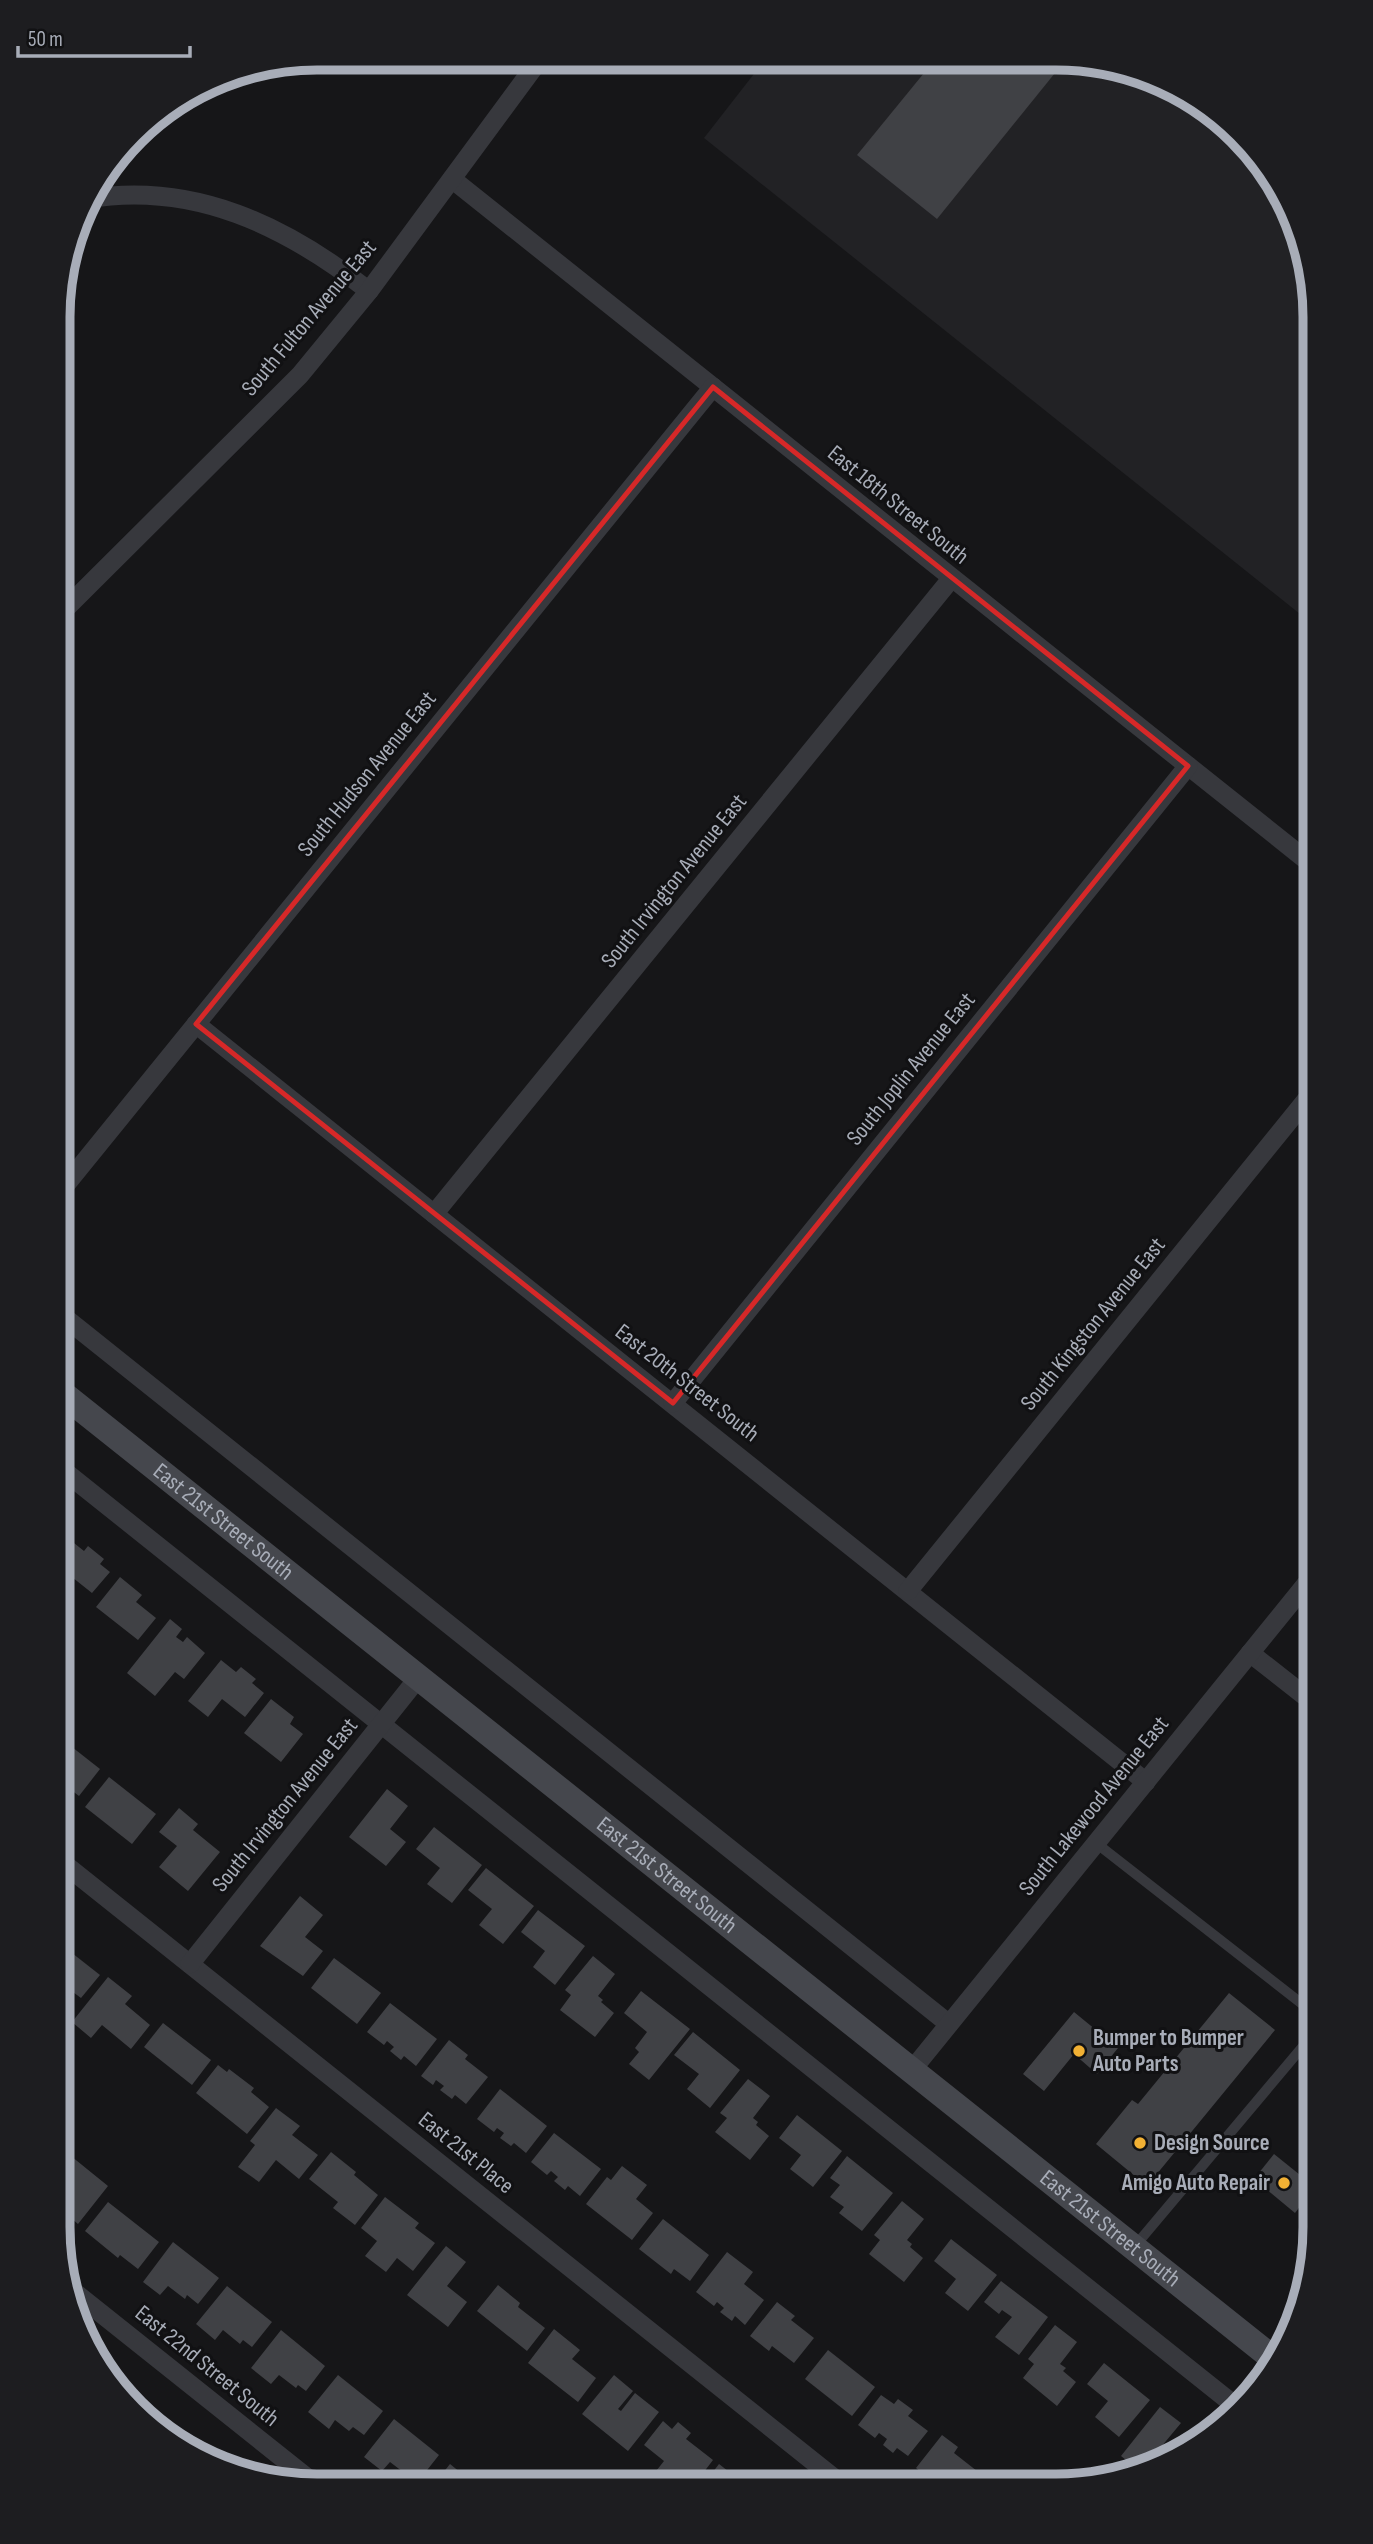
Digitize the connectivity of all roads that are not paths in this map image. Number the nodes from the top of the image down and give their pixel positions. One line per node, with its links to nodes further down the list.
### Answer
1 (531, 71): 2 (street, South Fulton Avenue East)
2 (452, 179): 4 (street, South Fulton Avenue East); 5 (street, East 18th Street South)
3 (101, 197): 4 (street)
4 (369, 291): 7 (street, South Fulton Avenue East)
5 (713, 387): 6 (street, East 18th Street South); 10 (street, South Hudson Avenue East)
6 (951, 579): 8 (street, East 18th Street South); 13 (street, South Irvington Avenue East)
7 (70, 604)
8 (1188, 765): 9 (street, East 18th Street South); 16 (street, South Joplin Avenue East)
9 (1303, 857)
10 (196, 1024): 12 (street, South Hudson Avenue East); 13 (street, East 20th Street South)
11 (1303, 1104): 19 (street, South Kingston Avenue East)
12 (70, 1179)
13 (434, 1213): 16 (street, East 20th Street South)
14 (70, 1321): 29 (street)
15 (70, 1400): 21 (main road, East 21st Street South)
16 (673, 1403): 19 (street, East 20th Street South)
17 (70, 1476): 23 (street)
18 (1302, 1589): 20 (street, South Lakewood Avenue East)
19 (908, 1591): 24 (street, East 20th Street South)
20 (1250, 1653): 22 (street); 24 (street, South Lakewood Avenue East)
21 (418, 1678): 23 (street, South Irvington Avenue East); 31 (main road, East 21st Street South)
22 (1302, 1694)
23 (381, 1724): 27 (street, South Irvington Avenue East); 35 (street)
24 (1146, 1782): 25 (street, South Lakewood Avenue East)
25 (1096, 1843): 28 (lane); 29 (street, South Lakewood Avenue East)
26 (70, 1869): 27 (street, East 21st Place)
27 (190, 1964): 37 (street, East 21st Place)
28 (1302, 2004)
29 (949, 2024): 31 (street, South Lakewood Avenue East)
30 (1302, 2047): 32 (lane)
31 (912, 2070): 32 (main road, East 21st Street South)
32 (1133, 2248): 34 (main road, East 21st Street South)
33 (80, 2296): 36 (street, East 22nd Street South)
34 (1268, 2354)
35 (1230, 2403)
36 (301, 2473)
37 (829, 2474)

